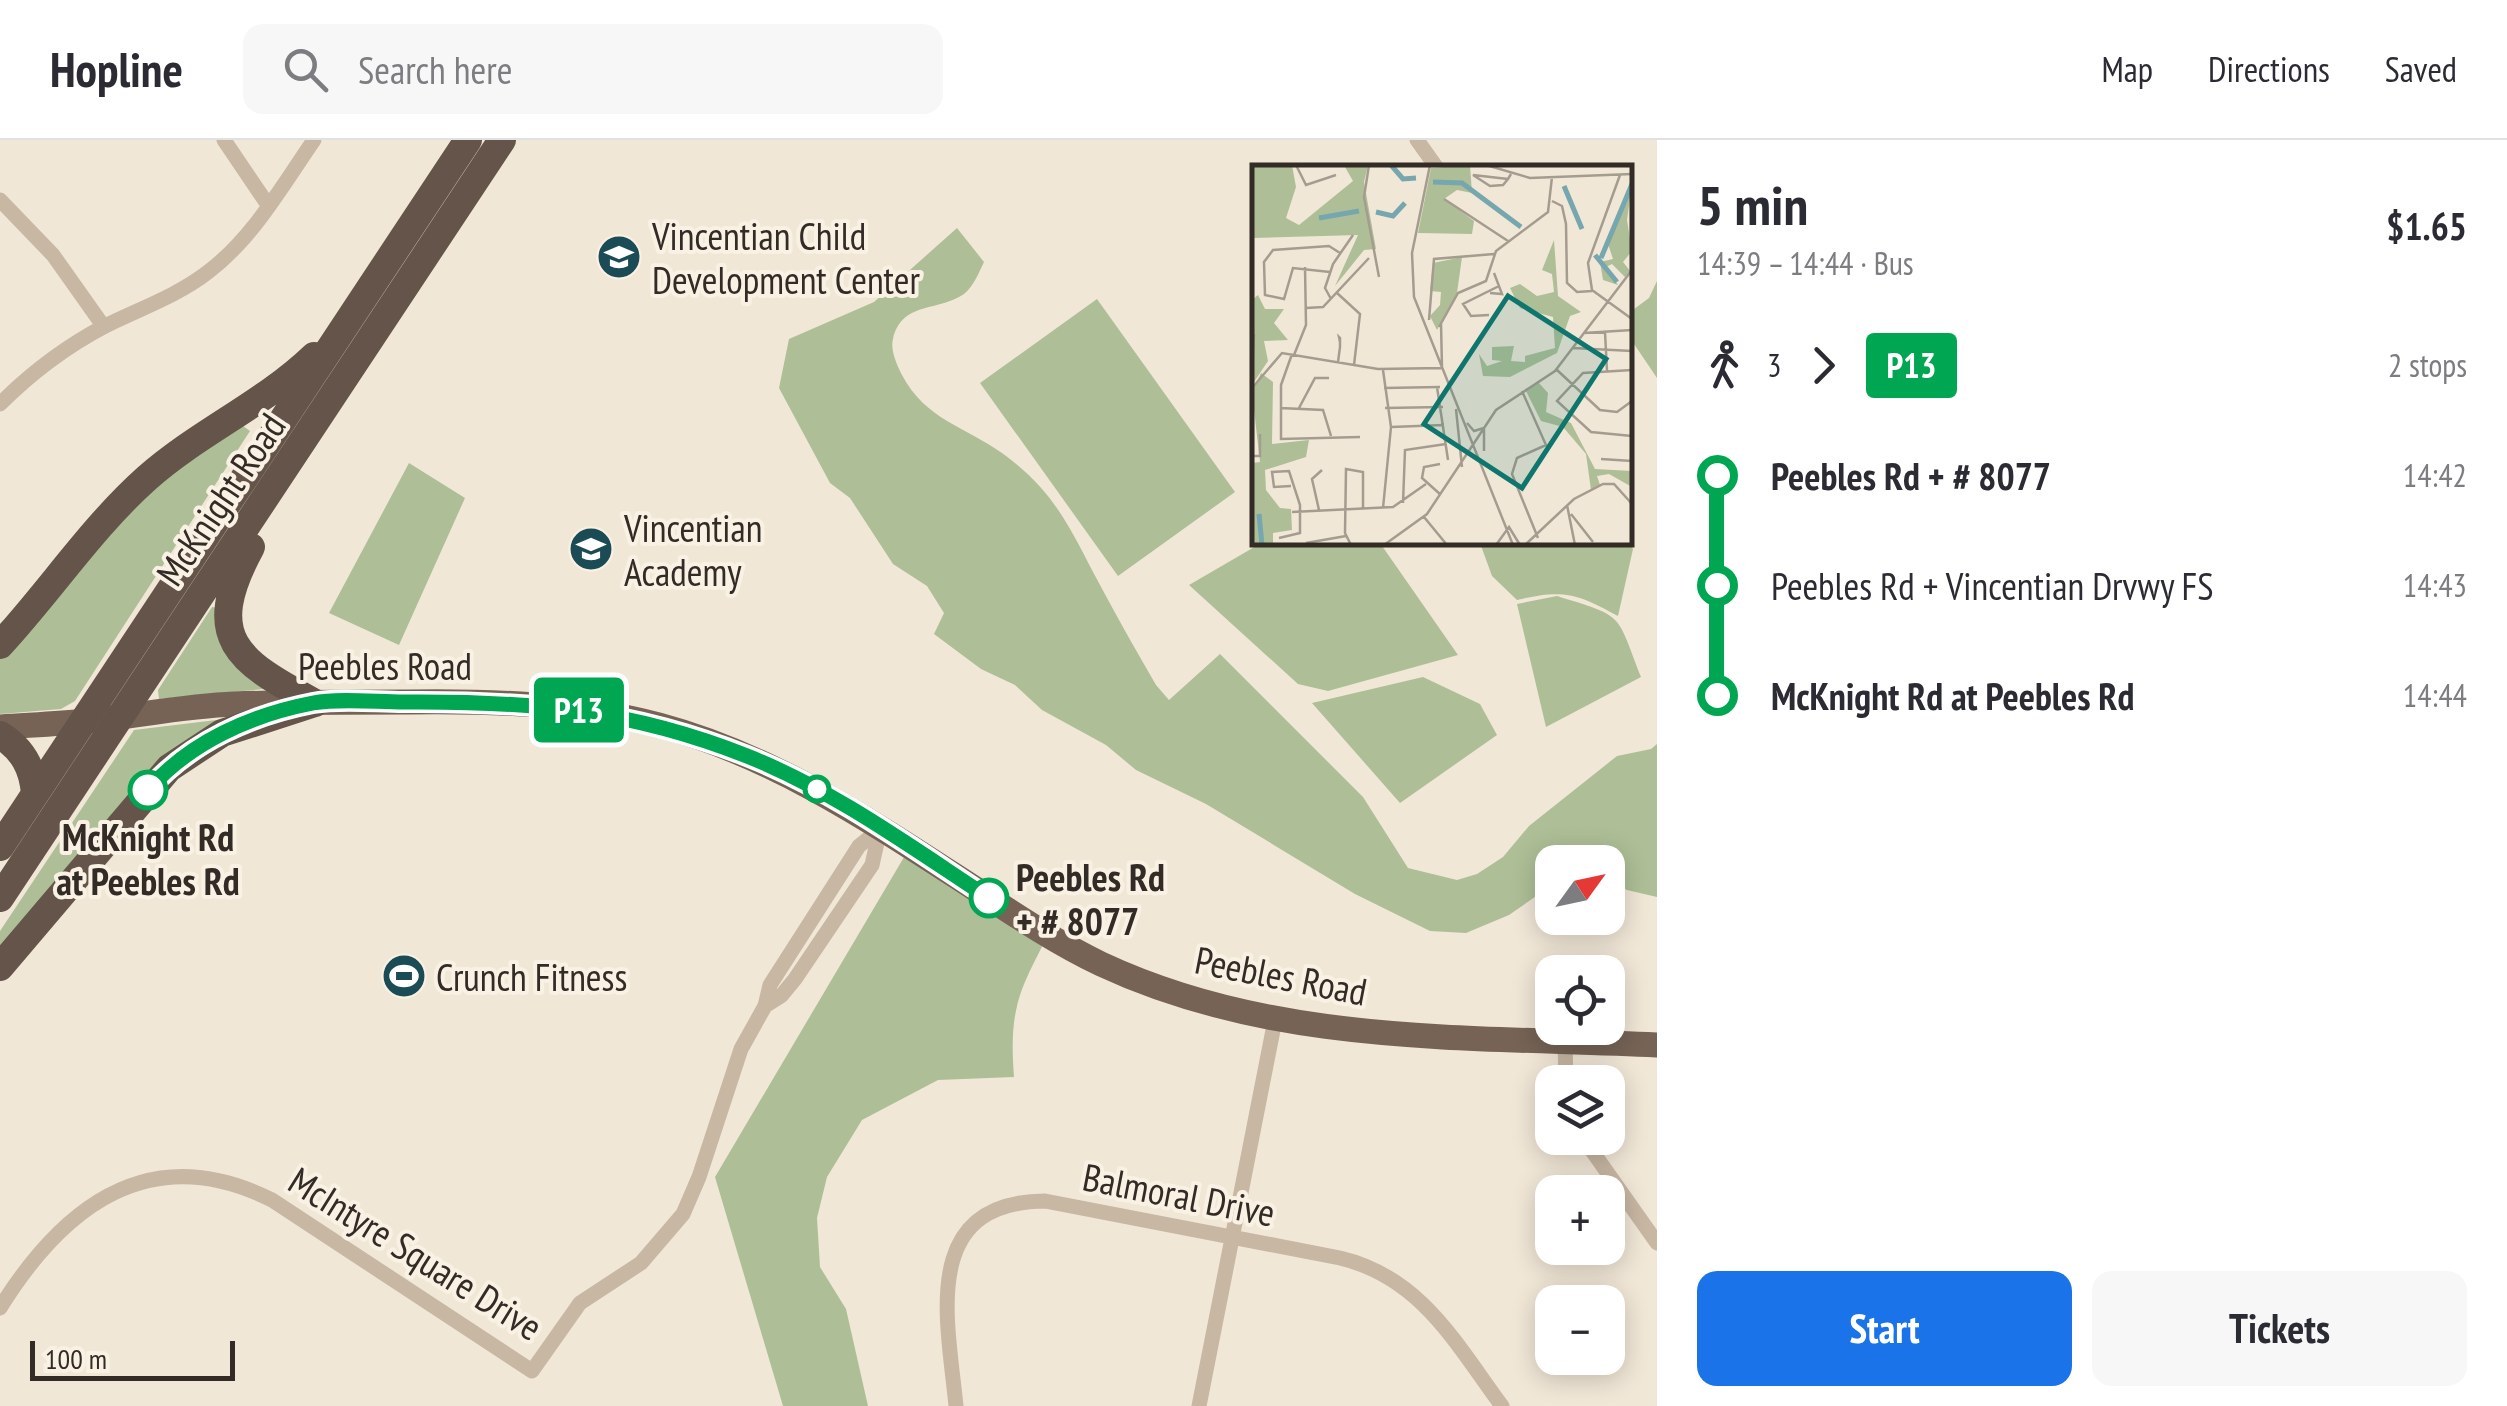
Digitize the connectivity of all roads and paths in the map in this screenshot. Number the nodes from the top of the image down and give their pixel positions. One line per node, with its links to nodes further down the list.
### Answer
1 (224, 140): 8 (street)
2 (314, 140): 8 (street)
3 (468, 140): 9 (highway, McKnight Road)
4 (502, 140): 11 (highway, McKnight Road)
5 (1417, 140): 6 (street)
6 (1436, 165)
7 (0, 200): 10 (street)
8 (268, 206): 10 (street)
9 (347, 323): 13 (highway); 16 (highway, McKnight Road)
10 (104, 327): 12 (street)
11 (338, 387): 14 (highway); 15 (highway, McKnight Road)
12 (0, 404)
13 (0, 644)
14 (315, 703): 15 (main road, Peebles Road); 20 (main road, Peebles Road); 23 (highway)
15 (120, 717): 16 (main road, Peebles Road); 22 (highway, McKnight Road)
16 (83, 722): 17 (main road, Peebles Road); 19 (highway, McKnight Road)
17 (0, 727)
18 (0, 736): 19 (highway)
19 (36, 794): 21 (highway, McKnight Road)
20 (880, 829): 24 (main road, Peebles Road); 31 (street, McIntyre Square Drive)
21 (0, 847)
22 (0, 898)
23 (0, 968)
24 (1274, 1020): 25 (main road, Peebles Road); 29 (street)
25 (1535, 1040)
26 (1625, 1043): 27 (main road, Peebles Road)
27 (1657, 1044)
28 (1595, 1155): 30 (street)
29 (1233, 1237): 32 (street, Balmoral Drive); 33 (street); 34 (street, Balmoral Drive)
30 (1657, 1243)
31 (0, 1308)
32 (956, 1406)
33 (1198, 1406)
34 (1502, 1406)

